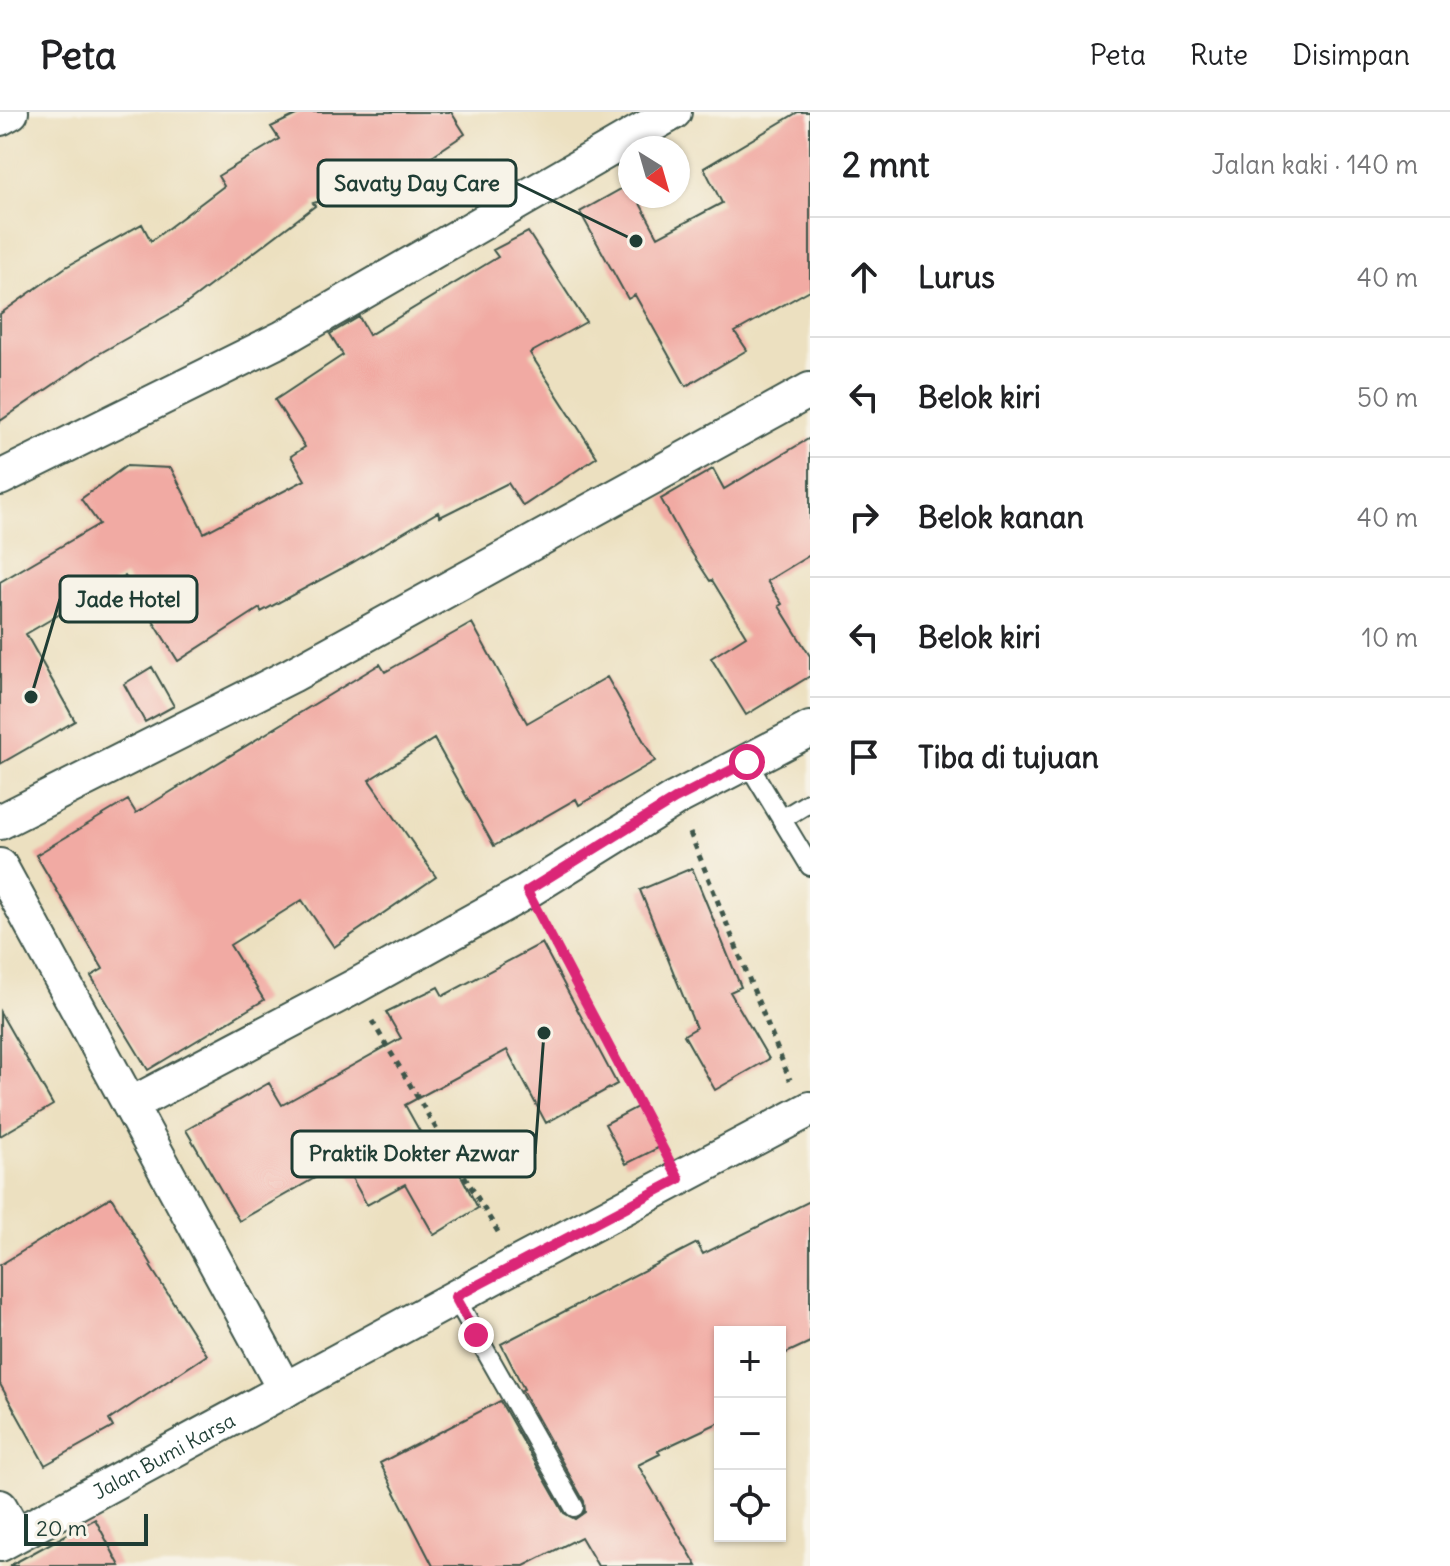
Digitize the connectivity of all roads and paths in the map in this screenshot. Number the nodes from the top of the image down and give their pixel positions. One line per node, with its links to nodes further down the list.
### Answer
1 (11, 112): 3 (street)
2 (674, 112): 5 (street)
3 (0, 118)
4 (810, 390): 11 (street)
5 (0, 478)
6 (810, 729): 7 (street)
7 (747, 762): 8 (street); 10 (lane)
8 (675, 799): 14 (street); 16 (path)
9 (810, 802): 10 (lane)
10 (782, 819): 13 (lane)
11 (0, 822)
12 (0, 866): 17 (street)
13 (810, 866)
14 (527, 891): 15 (street); 19 (path)
15 (352, 988): 17 (street); 20 (path)
16 (776, 1042)
17 (130, 1105): 22 (street)
18 (810, 1109): 19 (street, Jalan Bumi Karsa)
19 (679, 1179): 20 (street, Jalan Bumi Karsa)
20 (517, 1264): 21 (street, Jalan Bumi Karsa)
21 (455, 1297): 22 (street, Jalan Bumi Karsa); 23 (lane)
22 (285, 1390): 24 (street, Jalan Bumi Karsa)
23 (574, 1507)
24 (5, 1528)

